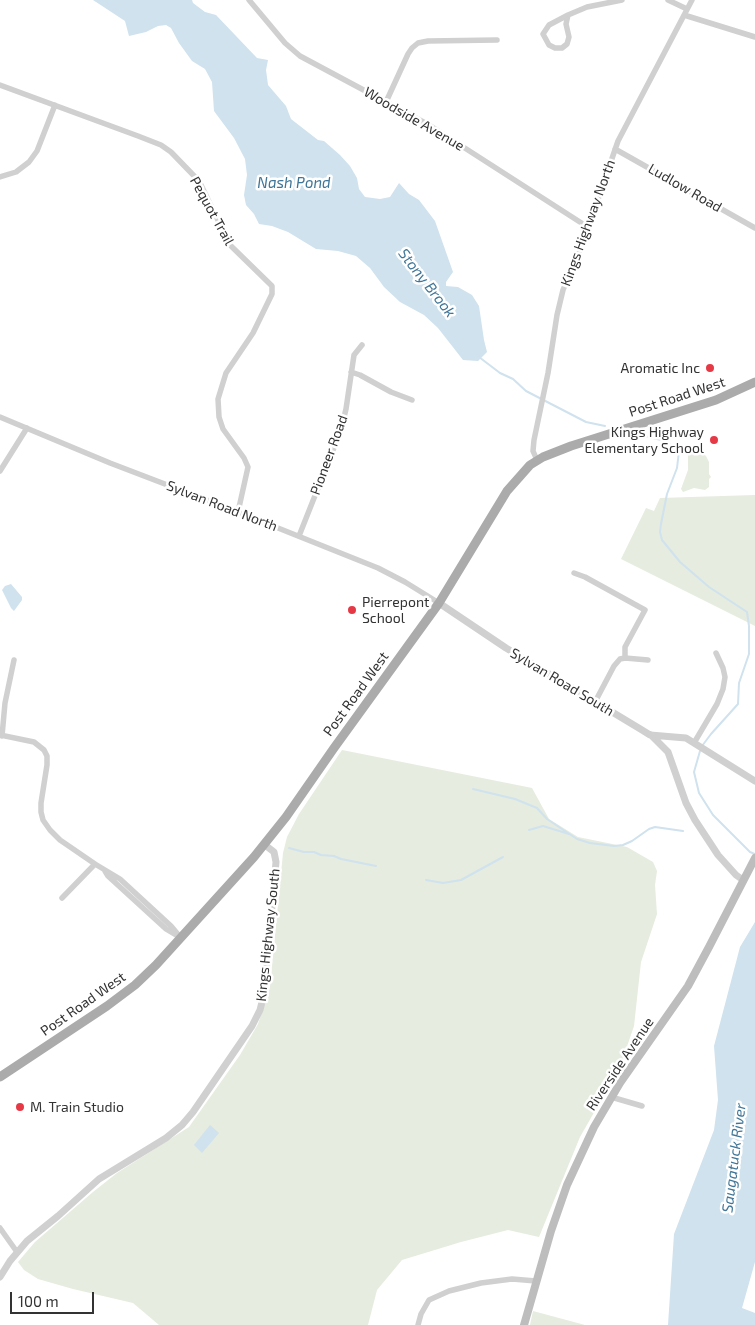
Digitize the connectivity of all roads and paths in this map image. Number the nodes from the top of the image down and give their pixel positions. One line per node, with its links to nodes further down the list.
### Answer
1 (249, 0): 10 (street, Woodside Avenue)
2 (622, 0): 6 (street)
3 (668, 0): 5 (street)
4 (692, 0): 5 (street, Kings Highway North)
5 (686, 12): 7 (street); 12 (street, Kings Highway North)
6 (568, 16): 6 (street)
7 (755, 37)
8 (497, 40): 10 (street)
9 (0, 85): 11 (street, Pequot Trail)
10 (386, 102): 14 (street, Woodside Avenue)
11 (54, 105): 13 (street); 24 (street, Pequot Trail)
12 (615, 149): 14 (street, Kings Highway North); 15 (street, Ludlow Road)
13 (0, 177)
14 (590, 226): 22 (street, Kings Highway North)
15 (755, 228)
16 (362, 345): 17 (street, Pioneer Road)
17 (351, 372): 19 (street); 25 (street, Pioneer Road)
18 (755, 382): 22 (main road, Post Road West)
19 (412, 400)
20 (0, 416): 21 (street, Sylvan Road North)
21 (27, 428): 23 (street); 24 (street, Sylvan Road North)
22 (537, 460): 27 (main road, Post Road West)
23 (0, 471)
24 (238, 512): 25 (street, Sylvan Road North)
25 (299, 536): 27 (street, Sylvan Road North)
26 (574, 573): 29 (street)
27 (439, 604): 32 (street, Sylvan Road South); 38 (main road, Post Road West)
28 (716, 653): 35 (street)
29 (625, 658): 31 (street); 32 (street)
30 (14, 660): 34 (street)
31 (648, 660)
32 (595, 702): 33 (street, Sylvan Road South)
33 (650, 735): 35 (street, Sylvan Road South); 36 (street)
34 (1, 736): 40 (street)
35 (696, 744): 36 (street); 37 (street, Sylvan Road South)
36 (668, 752): 41 (street)
37 (755, 781)
38 (264, 845): 43 (main road, Post Road West); 48 (street, Kings Highway South)
39 (755, 858): 41 (main road, Riverside Avenue)
40 (95, 864): 42 (street); 43 (street)
41 (743, 880): 45 (main road, Riverside Avenue)
42 (62, 898)
43 (180, 938): 44 (main road, Post Road West)
44 (0, 1077)
45 (611, 1097): 46 (street); 50 (main road, Riverside Avenue)
46 (642, 1106)
47 (0, 1228): 48 (street)
48 (17, 1252): 49 (street, Kings Highway South)
49 (0, 1277)
50 (536, 1281): 51 (street); 52 (main road, Riverside Avenue)
51 (418, 1325)
52 (524, 1325)

